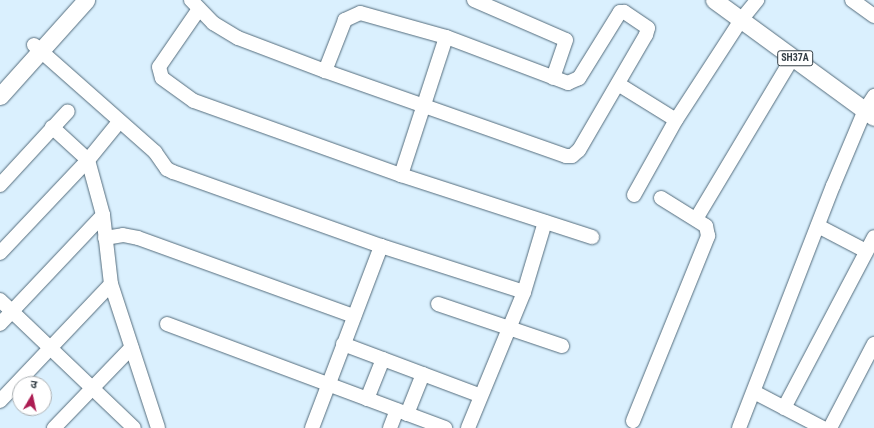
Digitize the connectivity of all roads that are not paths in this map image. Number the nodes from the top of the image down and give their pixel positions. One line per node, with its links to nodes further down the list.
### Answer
1 (74, 0): 11 (main road)
2 (86, 0): 11 (main road)
3 (474, 0): 14 (street)
4 (714, 0): 9 (main road, SH37A)
5 (757, 0): 9 (street)
6 (852, 0): 8 (street)
7 (195, 4): 13 (street); 26 (street)
8 (874, 16)
9 (741, 20): 12 (main road, SH37A); 22 (street)
10 (446, 37): 13 (street); 14 (street); 19 (street)
11 (37, 48): 15 (main road); 17 (main road); 23 (street)
12 (793, 57): 21 (main road, SH37A); 31 (street)
13 (325, 71): 19 (street)
14 (552, 78): 16 (street)
15 (0, 82)
16 (618, 84): 19 (street); 22 (street)
17 (0, 96)
18 (874, 96): 21 (street)
19 (424, 106): 26 (street)
20 (68, 111): 24 (street)
21 (869, 114): 33 (street)
22 (676, 120): 28 (street)
23 (119, 122): 25 (street); 37 (street)
24 (52, 127): 25 (street); 27 (street)
25 (88, 160): 30 (street); 39 (street)
26 (401, 175): 32 (street)
27 (0, 184)
28 (634, 195)
29 (661, 198): 31 (street)
30 (102, 215): 36 (street); 44 (street)
31 (696, 219): 64 (street)
32 (545, 222): 34 (street); 41 (street)
33 (818, 226): 38 (street); 58 (street)
34 (592, 237)
35 (874, 237): 38 (street)
36 (105, 238): 40 (street); 45 (street)
37 (381, 246): 41 (street); 45 (street)
38 (866, 251): 62 (street)
39 (0, 253)
40 (111, 284): 52 (street); 53 (street)
41 (524, 292): 48 (street)
42 (0, 300): 44 (street)
43 (438, 304): 48 (street)
44 (12, 311): 46 (street); 52 (street)
45 (354, 316): 49 (street)
46 (0, 324)
47 (166, 324): 56 (street)
48 (508, 330): 51 (street); 59 (street)
49 (343, 344): 54 (street); 56 (street)
50 (874, 344): 74 (street)
51 (562, 346)
52 (49, 347): 57 (street); 61 (street)
53 (132, 347): 57 (street); 67 (street)
54 (383, 359): 55 (street); 60 (street)
55 (423, 374): 59 (street); 63 (street)
56 (328, 384): 60 (street); 68 (street)
57 (91, 389): 65 (street); 66 (street)
58 (754, 392): 62 (street); 72 (street)
59 (480, 395): 71 (street)
60 (367, 399): 63 (street)
61 (0, 401)
62 (784, 408): 73 (street)
63 (402, 412): 69 (street); 70 (street)
64 (633, 421)
65 (54, 428)
66 (134, 428)
67 (158, 428)
68 (312, 428)
69 (390, 428)
70 (445, 428)
71 (468, 428)
72 (739, 428)
73 (823, 428)
74 (830, 428)

